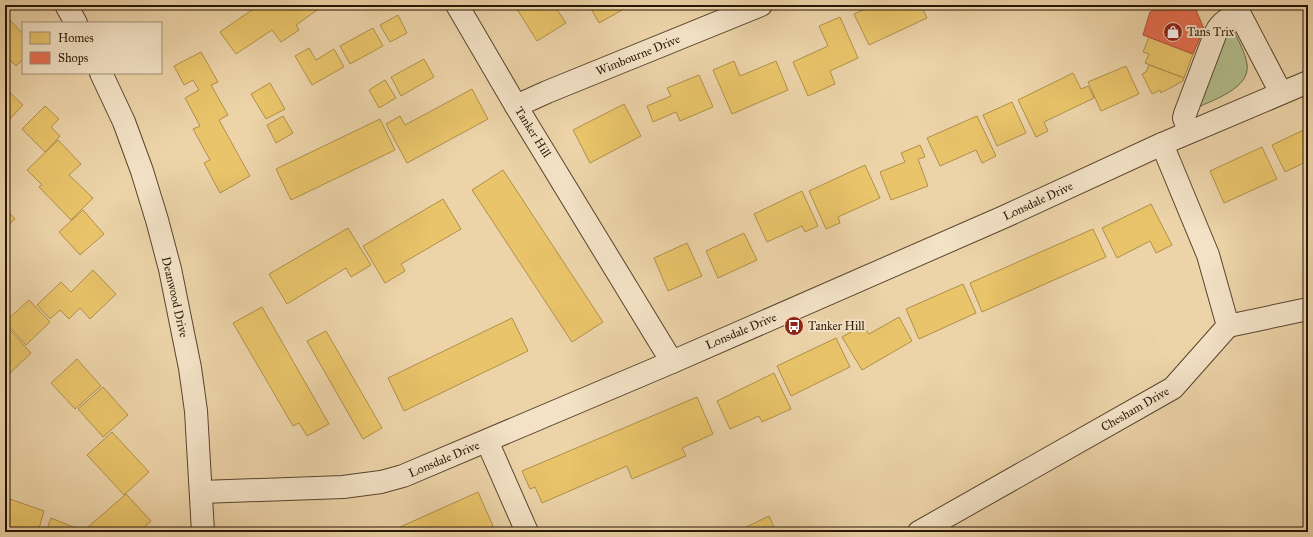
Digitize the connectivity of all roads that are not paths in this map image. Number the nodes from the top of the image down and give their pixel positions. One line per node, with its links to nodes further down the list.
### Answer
1 (66, 5): 5 (street)
2 (457, 5): 9 (street, Tanker Hill)
3 (761, 5): 9 (street, Wimbourne Drive)
4 (1237, 9): 8 (street); 10 (street)
5 (75, 22)
6 (101, 74): 16 (street, Deanwood Drive)
7 (1308, 82): 8 (street, Lonsdale Drive)
8 (1281, 93): 10 (street, Lonsdale Drive)
9 (516, 106): 14 (street, Tanker Hill)
10 (1189, 132): 11 (street, Lonsdale Drive)
11 (1162, 144): 13 (street); 14 (street, Lonsdale Drive)
12 (1308, 309): 13 (street)
13 (1228, 326): 19 (street, Chesham Drive)
14 (672, 362): 15 (street, Lonsdale Drive)
15 (488, 440): 16 (street, Lonsdale Drive); 18 (street)
16 (201, 492): 17 (street, Deanwood Drive)
17 (203, 532)
18 (527, 532)
19 (919, 532)

